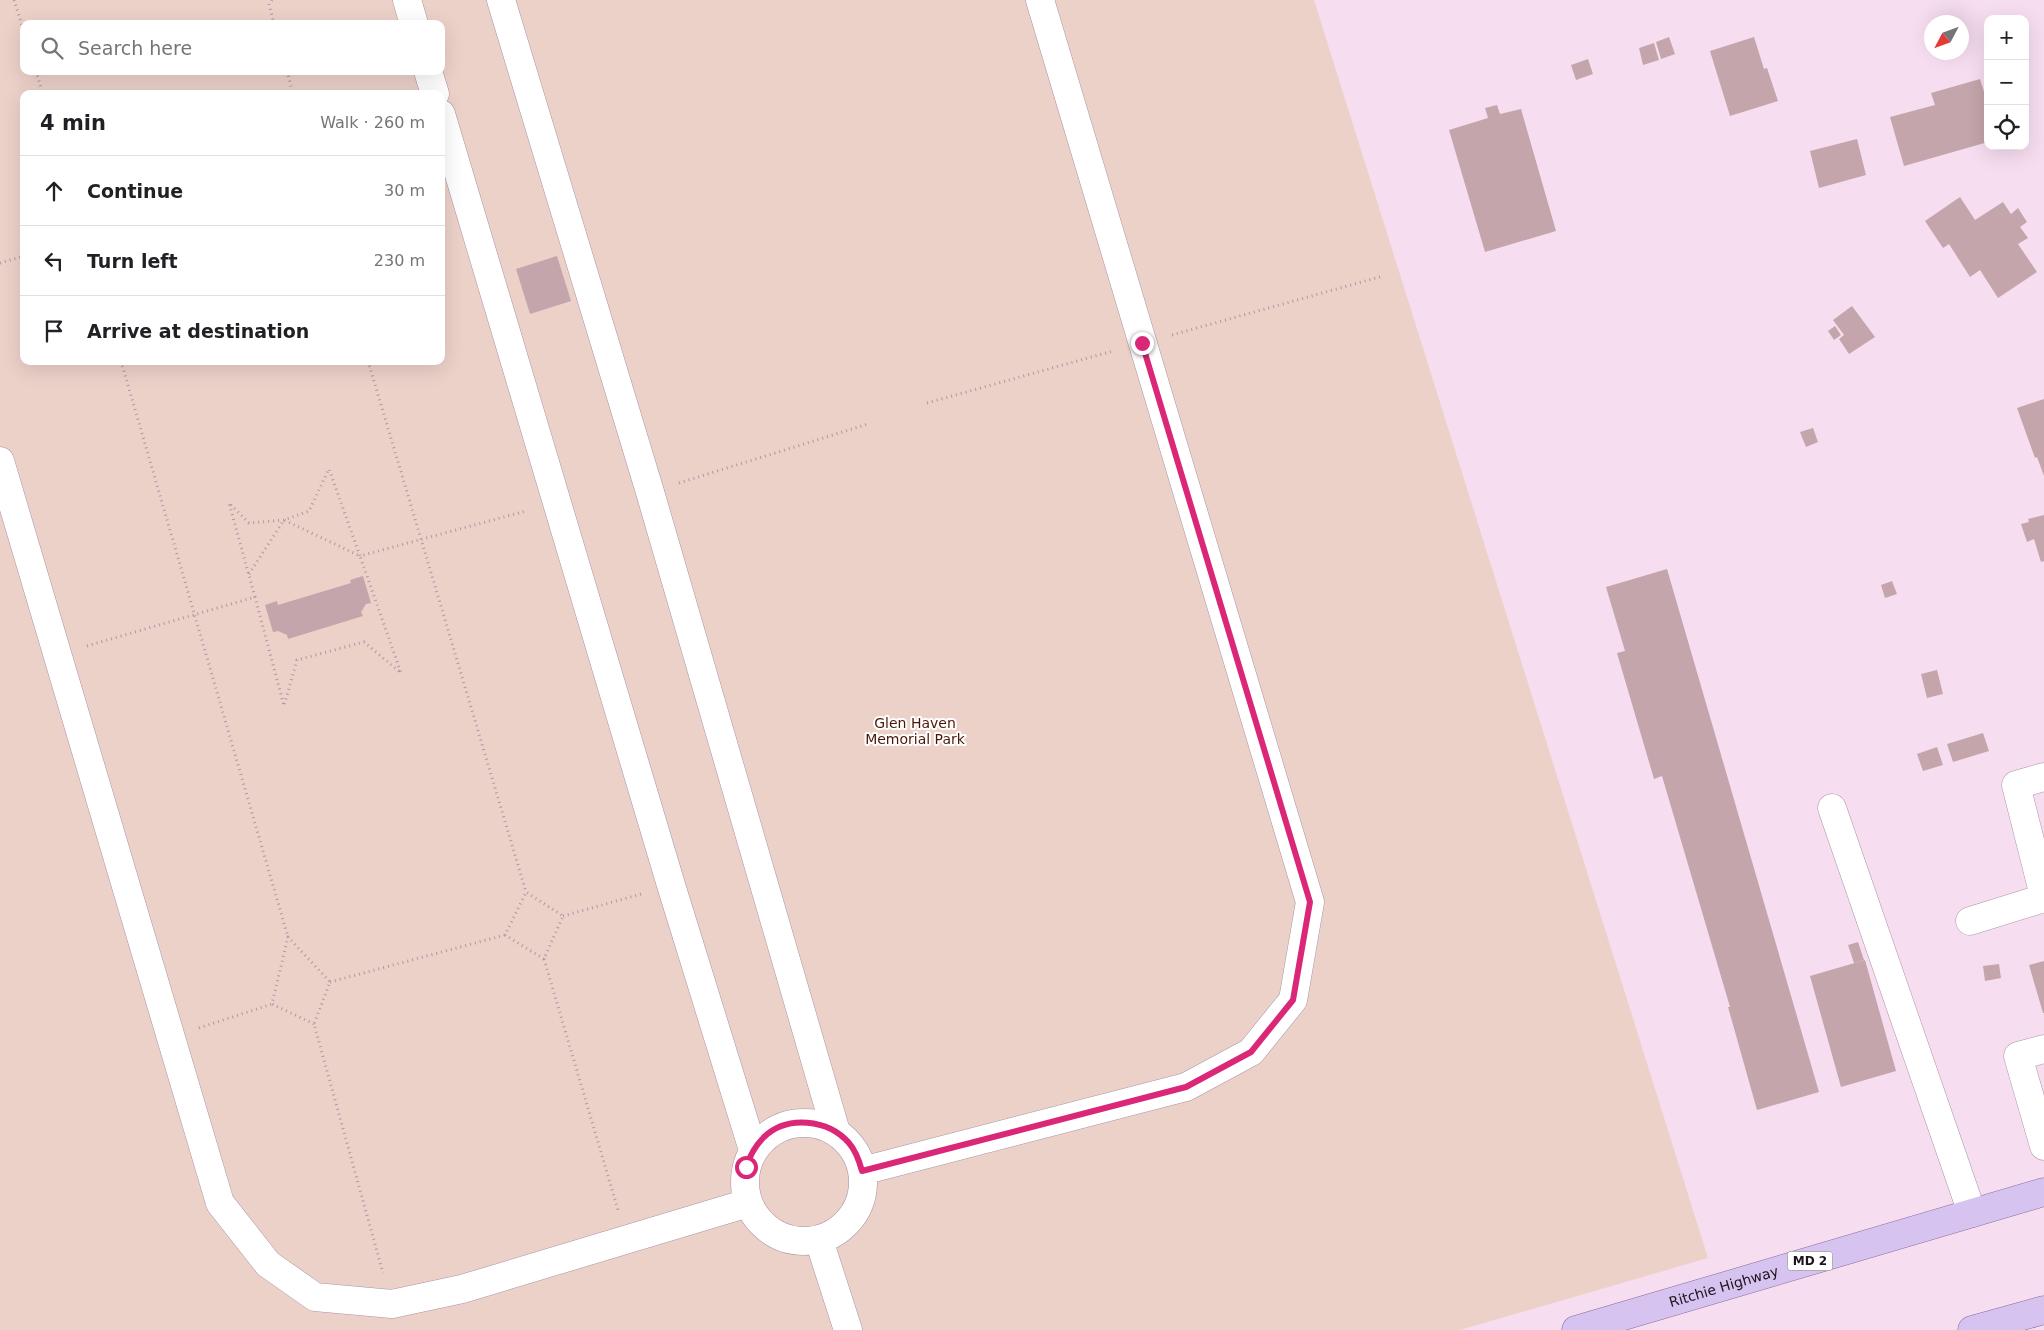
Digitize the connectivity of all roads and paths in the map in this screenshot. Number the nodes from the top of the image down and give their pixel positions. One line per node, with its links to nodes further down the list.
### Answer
1 (14, 0): 6 (path)
2 (272, 0): 7 (path)
3 (407, 0): 8 (lane)
4 (501, 0): 22 (lane)
5 (1040, 0): 51 (lane)
6 (20, 20)
7 (273, 20)
8 (413, 20)
9 (37, 75): 12 (path)
10 (288, 75): 13 (path)
11 (429, 75): 14 (lane)
12 (42, 90)
13 (292, 90)
14 (434, 90)
15 (445, 127): 23 (lane)
16 (20, 257): 17 (path)
17 (0, 263)
18 (122, 365): 29 (path)
19 (369, 365): 25 (path)
20 (868, 424): 22 (path)
21 (0, 461): 30 (lane)
22 (650, 492): 48 (lane)
23 (556, 502): 25 (path); 34 (lane)
24 (284, 520): 26 (path); 26 (path); 27 (path); 27 (path)
25 (421, 539): 26 (path); 35 (path)
26 (360, 556): 28 (path)
27 (248, 574): 28 (path)
28 (255, 597): 29 (path)
29 (195, 615): 30 (path); 40 (path)
30 (58, 655): 45 (lane)
31 (2044, 776): 33 (lane)
32 (1832, 808): 54 (lane)
33 (2039, 860): 36 (lane)
34 (671, 885): 37 (path); 50 (lane)
35 (526, 892): 37 (path); 39 (path)
36 (2044, 897): 38 (lane)
37 (563, 916): 41 (path)
38 (1970, 921)
39 (505, 935): 41 (path); 42 (path)
40 (288, 937): 42 (path); 43 (path)
41 (544, 959): 56 (path)
42 (330, 982): 44 (path)
43 (272, 1004): 44 (path); 45 (path)
44 (314, 1024): 57 (path)
45 (171, 1037): 57 (lane)
46 (2044, 1049): 47 (lane)
47 (2040, 1118): 49 (lane)
48 (836, 1132): 50 (lane); 51 (lane)
49 (2044, 1146)
50 (753, 1150): 53 (lane)
51 (862, 1171): 55 (lane)
52 (2044, 1192): 54 (main road, Ritchie Highway / MD 2)
53 (748, 1203): 55 (lane); 56 (lane)
54 (1972, 1213): 61 (main road, Ritchie Highway / MD 2)
55 (819, 1240): 60 (lane)
56 (627, 1241): 57 (lane)
57 (392, 1304)
58 (2044, 1310): 59 (main road)
59 (2008, 1325): 62 (main road)
60 (848, 1330)
61 (1576, 1330)
62 (1972, 1330)

